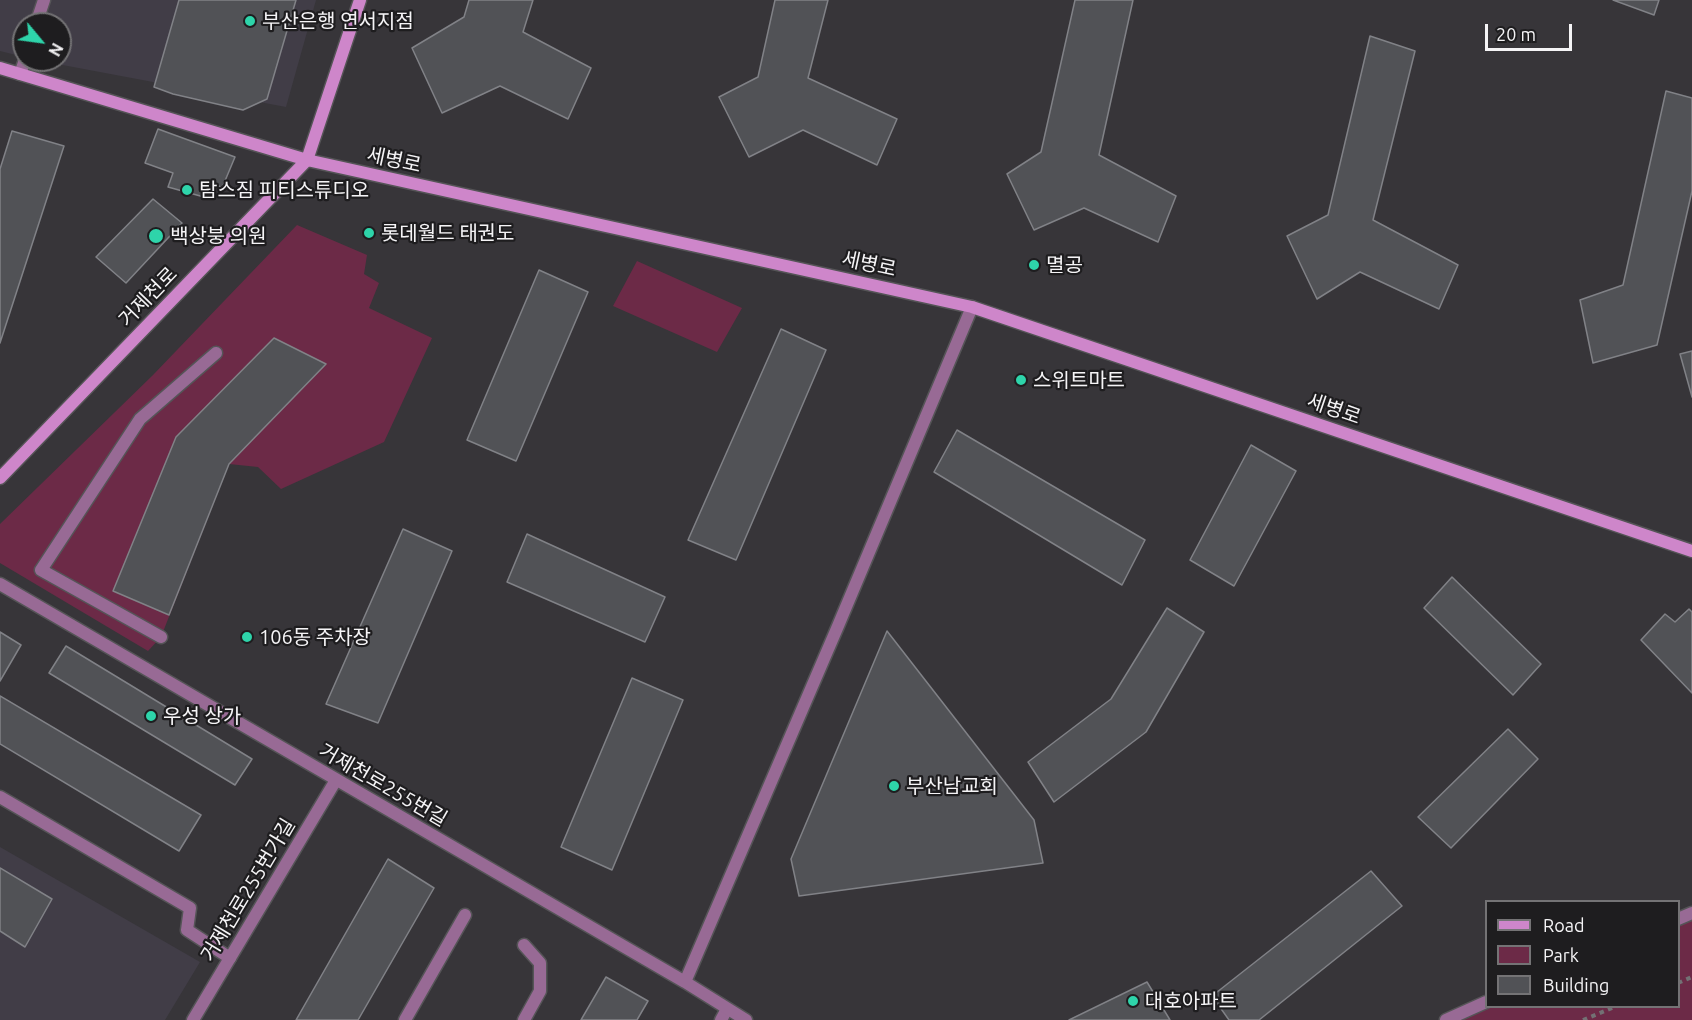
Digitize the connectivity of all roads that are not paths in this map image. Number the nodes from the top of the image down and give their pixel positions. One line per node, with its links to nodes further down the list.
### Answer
1 (360, 0): 4 (main road, 거제천로)
2 (0, 68): 3 (main road, 세병로)
3 (20, 74): 4 (main road, 세병로)
4 (307, 160): 5 (main road, 세병로); 7 (main road, 거제천로)
5 (972, 307): 8 (main road, 세병로); 16 (street)
6 (216, 353): 10 (street)
7 (0, 478)
8 (1692, 551)
9 (0, 584): 11 (street, 거제천로255번길)
10 (161, 637)
11 (336, 780): 15 (street, 거제천로255번가길); 16 (street, 거제천로255번길)
12 (0, 797): 15 (street)
13 (465, 915): 20 (street)
14 (524, 945): 21 (street)
15 (230, 958): 19 (street, 거제천로255번가길)
16 (685, 982): 18 (street, 거제천로255번길)
17 (1485, 1002): 23 (street)
18 (724, 1015): 22 (street, 거제천로255번길)
19 (193, 1020)
20 (405, 1020)
21 (524, 1020)
22 (746, 1020)
23 (1446, 1020)

